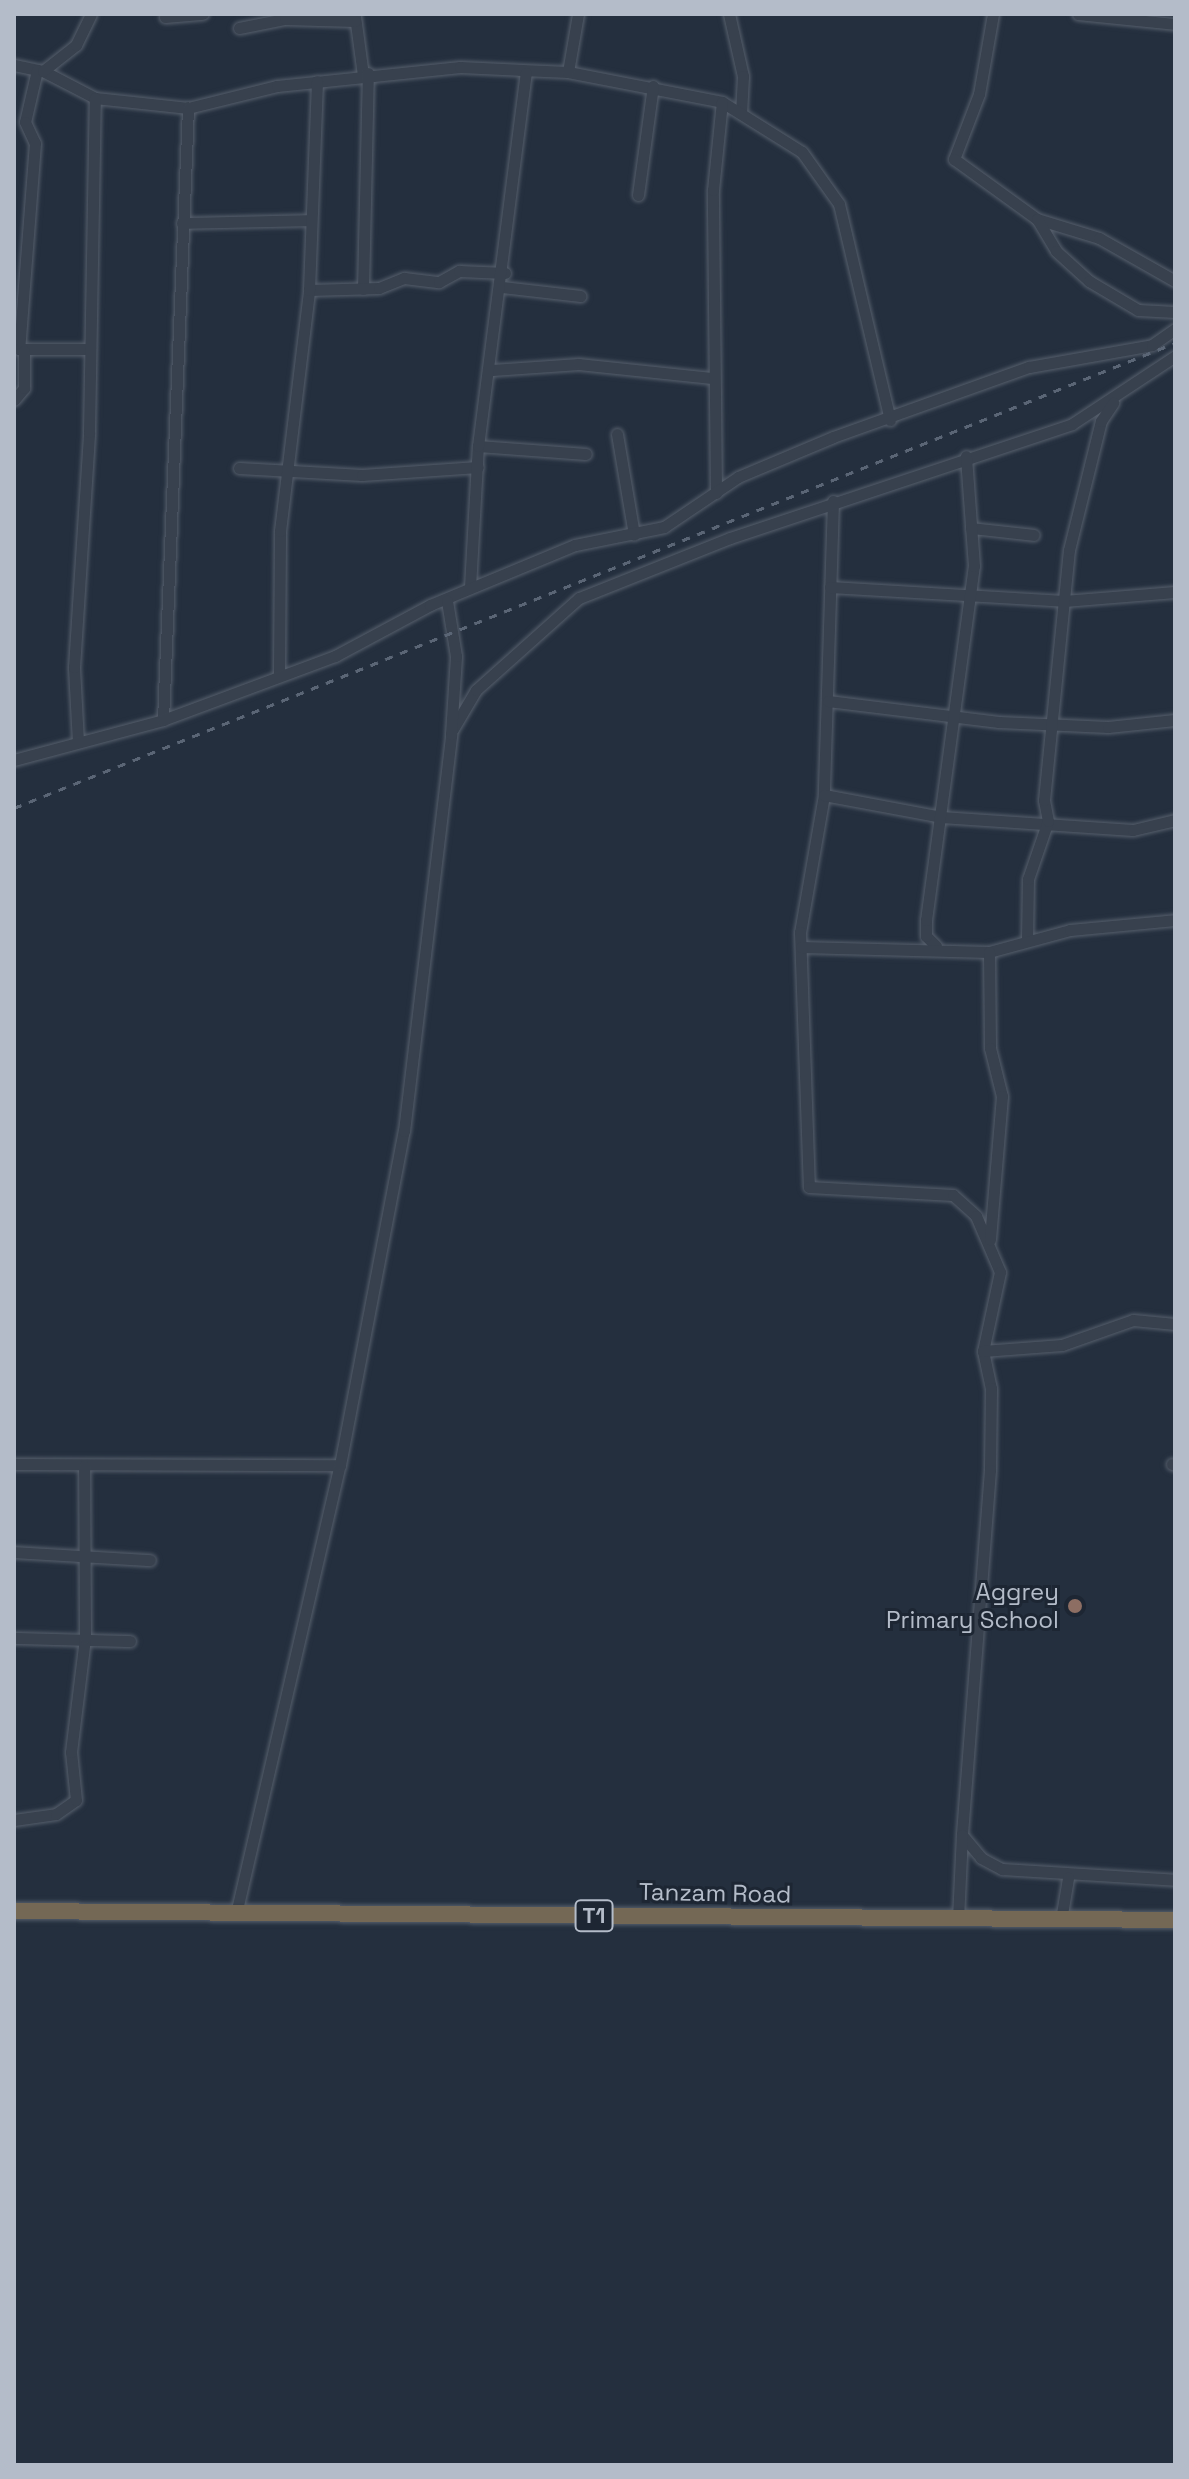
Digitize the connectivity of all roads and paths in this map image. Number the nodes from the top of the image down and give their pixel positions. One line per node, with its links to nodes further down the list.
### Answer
1 (91, 14): 12 (street)
2 (203, 14): 7 (street)
3 (578, 14): 13 (street)
4 (729, 14): 21 (street)
5 (993, 14): 23 (street)
6 (1078, 14): 9 (street)
7 (165, 17)
8 (355, 17): 10 (street); 15 (street)
9 (1175, 24)
10 (239, 28)
11 (14, 65): 12 (street)
12 (40, 70): 18 (street); 35 (street)
13 (568, 72): 14 (street); 17 (street)
14 (526, 73): 15 (street); 26 (street)
15 (366, 74): 16 (street); 29 (street)
16 (317, 81): 20 (street); 24 (street)
17 (653, 86): 19 (street); 22 (street)
18 (95, 98): 20 (street); 34 (street)
19 (722, 102): 21 (street); 38 (street)
20 (188, 108): 25 (street)
21 (741, 112): 41 (street)
22 (638, 195)
23 (1037, 219): 27 (street); 32 (street)
24 (310, 220): 25 (street); 30 (street)
25 (182, 223): 63 (street)
26 (505, 273): 28 (street); 29 (street)
27 (1175, 281)
28 (502, 287): 31 (street); 37 (street)
29 (363, 289): 30 (street)
30 (309, 290): 48 (street)
31 (580, 296)
32 (1175, 312)
33 (1175, 329): 41 (street)
34 (87, 349): 35 (street); 67 (street)
35 (24, 351): 39 (street)
36 (1175, 356): 40 (street)
37 (492, 370): 38 (street); 43 (street)
38 (713, 378): 49 (street)
39 (14, 400)
40 (1116, 400): 45 (street); 59 (street)
41 (890, 420): 49 (street)
42 (617, 434): 52 (street)
43 (478, 446): 44 (street); 46 (street)
44 (586, 454)
45 (966, 456): 50 (street); 51 (street)
46 (478, 467): 48 (street); 54 (street)
47 (239, 468): 48 (street)
48 (287, 469): 60 (street)
49 (716, 493): 52 (street)
50 (833, 501): 55 (street); 66 (street)
51 (971, 528): 53 (street); 56 (street)
52 (634, 535): 54 (street)
53 (1034, 535)
54 (470, 587): 58 (street)
55 (830, 587): 56 (street); 61 (street)
56 (972, 591): 59 (street); 62 (street)
57 (1175, 592): 59 (street)
58 (447, 601): 60 (street); 66 (street)
59 (1064, 601): 64 (street)
60 (279, 675): 63 (street)
61 (828, 701): 62 (street); 69 (street)
62 (956, 716): 64 (street); 70 (street)
63 (163, 720): 67 (street)
64 (1050, 720): 65 (street); 72 (street)
65 (1175, 720)
66 (451, 734): 82 (street)
67 (78, 742): 68 (street)
68 (14, 760)
69 (824, 795): 70 (street); 76 (street)
70 (941, 817): 72 (street); 75 (street)
71 (1175, 820): 72 (street)
72 (1048, 821): 74 (street)
73 (1175, 920): 74 (street)
74 (1027, 941): 77 (street)
75 (936, 946): 76 (street); 77 (street)
76 (801, 947): 78 (street)
77 (989, 952): 78 (street)
78 (990, 1240): 80 (street)
79 (1175, 1324): 80 (street)
80 (983, 1351): 91 (street)
81 (14, 1464): 83 (street)
82 (340, 1465): 83 (street); 95 (street)
83 (84, 1466): 85 (street)
84 (14, 1552): 85 (street)
85 (82, 1557): 86 (street); 88 (street)
86 (150, 1560)
87 (14, 1638): 88 (street)
88 (85, 1638): 89 (street); 90 (street)
89 (130, 1641)
90 (14, 1820)
91 (962, 1835): 92 (street); 96 (street)
92 (1068, 1878): 93 (street); 97 (street)
93 (1175, 1880)
94 (14, 1911): 95 (highway, Tanzam Road / T1)
95 (236, 1914): 96 (highway, Tanzam Road / T1)
96 (958, 1919): 97 (highway, Tanzam Road / T1)
97 (1061, 1920): 98 (highway, Tanzam Road / T1)
98 (1175, 1920)

